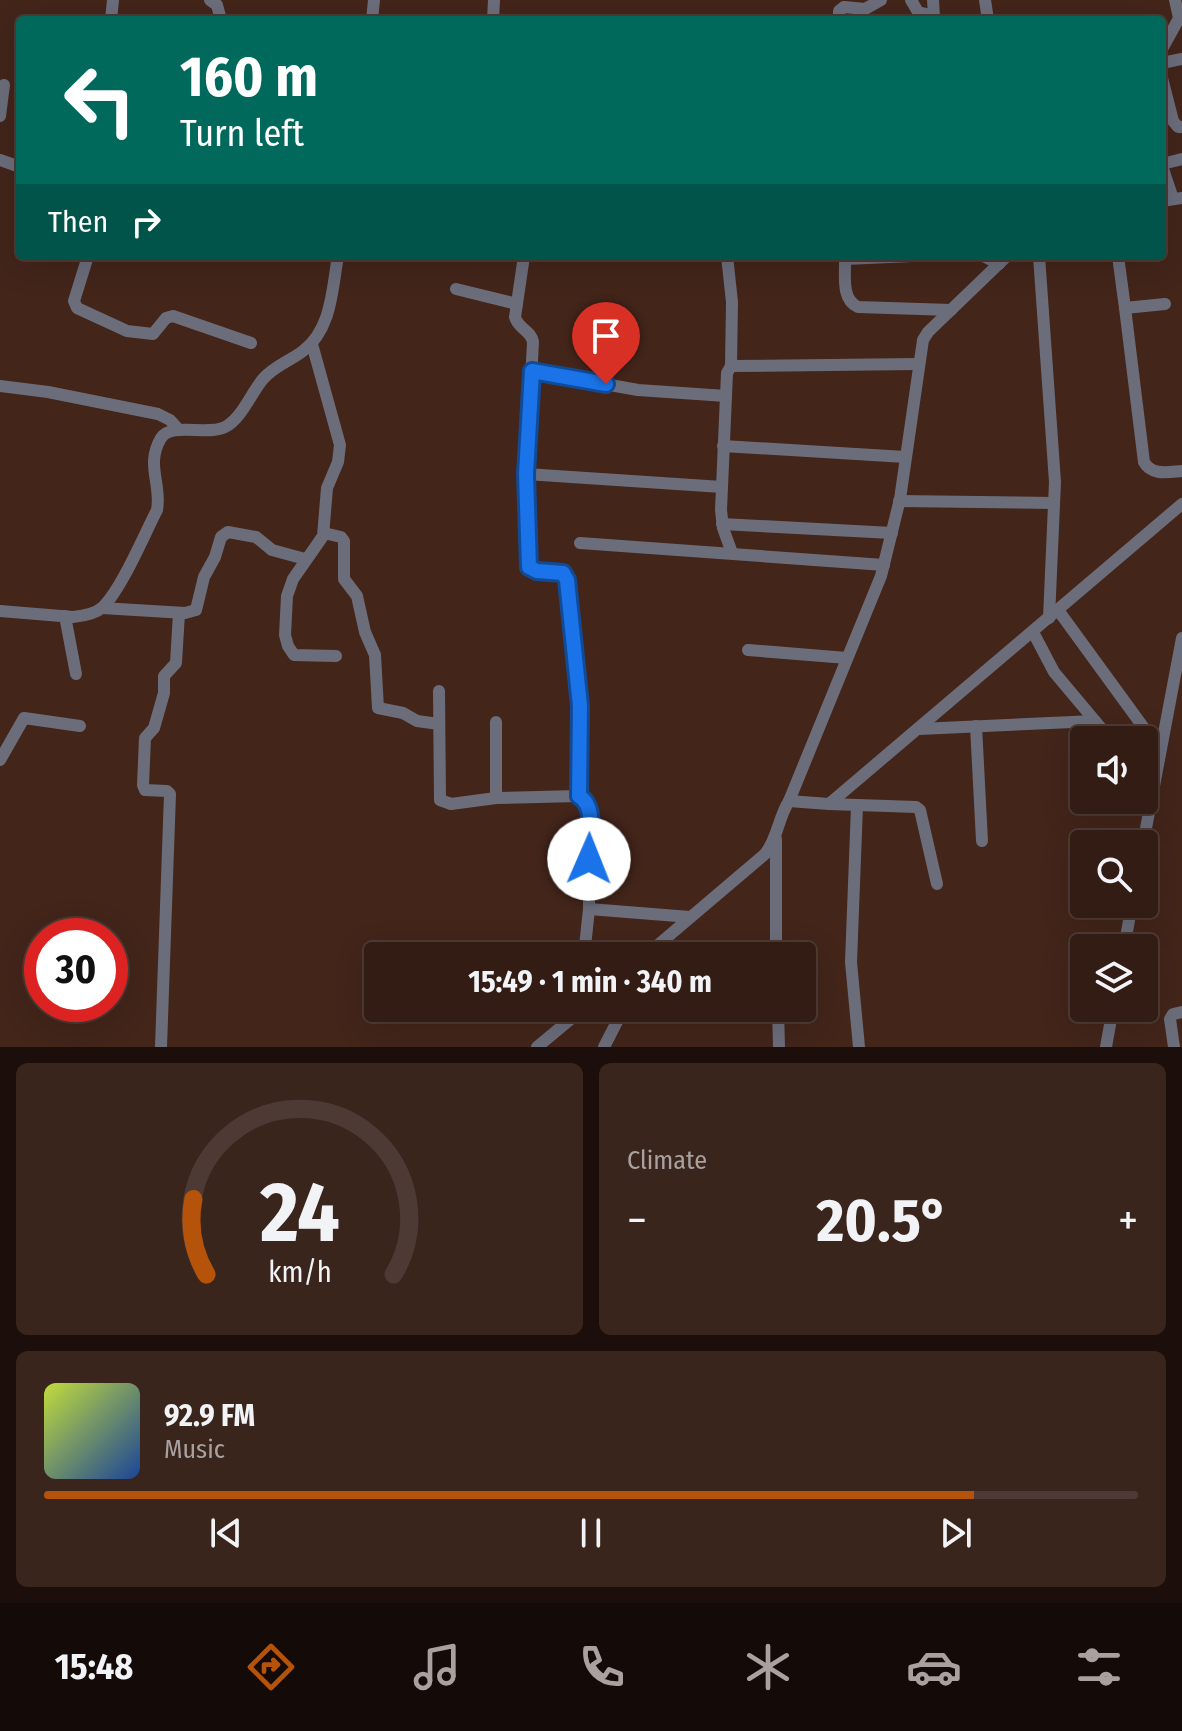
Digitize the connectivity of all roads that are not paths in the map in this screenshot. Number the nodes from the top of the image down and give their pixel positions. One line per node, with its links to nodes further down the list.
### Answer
1 (881, 0): 4 (street)
2 (911, 0): 5 (street)
3 (1175, 0): 6 (street)
4 (839, 16)
5 (927, 16)
6 (1179, 19): 7 (street)
7 (1166, 42)
8 (2, 85): 10 (street)
9 (1166, 110): 11 (street)
10 (0, 116)
11 (1182, 127)
12 (1166, 179): 13 (street)
13 (1172, 200)
14 (87, 260): 27 (street)
15 (337, 260): 28 (street)
16 (523, 260): 23 (street)
17 (727, 260): 30 (street)
18 (845, 260): 26 (street)
19 (1003, 260): 26 (street)
20 (1039, 260): 41 (street)
21 (1119, 260): 25 (street)
22 (456, 289): 23 (street)
23 (517, 304): 31 (street)
24 (1165, 304): 25 (street)
25 (1125, 308): 37 (street)
26 (951, 310): 29 (street)
27 (251, 343)
28 (312, 344): 34 (street); 44 (street)
29 (918, 364): 30 (street); 36 (street)
30 (731, 366): 33 (street)
31 (532, 371): 33 (street); 38 (street)
32 (0, 386): 34 (street)
33 (726, 396): 35 (street)
34 (179, 430): 50 (street)
35 (723, 446): 36 (street); 39 (street)
36 (905, 457): 40 (street)
37 (1182, 471)
38 (526, 474): 39 (street); 72 (street)
39 (722, 487): 43 (street)
40 (899, 501): 41 (street); 45 (street)
41 (1054, 503): 53 (street)
42 (1182, 504): 53 (street)
43 (722, 524): 45 (street); 47 (street)
44 (324, 533): 48 (street); 64 (street)
45 (892, 533): 49 (street)
46 (580, 543): 47 (street)
47 (732, 553): 49 (street)
48 (305, 559): 52 (street); 58 (street)
49 (884, 565): 59 (street)
50 (102, 608): 52 (street); 54 (street)
51 (0, 611): 54 (street)
52 (179, 613): 90 (street)
53 (1053, 614): 55 (street); 69 (street)
54 (65, 616): 60 (street)
55 (1033, 632): 62 (street); 68 (street)
56 (1182, 638): 69 (street)
57 (748, 650): 59 (street)
58 (336, 656)
59 (847, 658): 74 (street)
60 (76, 674)
61 (439, 691): 64 (street)
62 (1095, 721): 66 (street); 67 (street)
63 (496, 722): 73 (street)
64 (439, 724): 73 (street)
65 (80, 726): 71 (street)
66 (976, 726): 68 (street); 78 (street)
67 (1099, 726)
68 (919, 729): 75 (street)
69 (1160, 750): 70 (street)
70 (1158, 753)
71 (0, 760)
72 (579, 796): 73 (street); 80 (street)
73 (496, 798)
74 (789, 801): 75 (street); 77 (street)
75 (829, 804): 76 (street)
76 (857, 806): 79 (street); 94 (street)
77 (776, 838): 81 (street); 84 (street)
78 (982, 841)
79 (937, 884)
80 (589, 909): 81 (street); 82 (street)
81 (690, 917): 83 (street)
82 (585, 942)
83 (661, 942)
84 (776, 942)
85 (1182, 1012): 96 (street)
86 (565, 1022): 91 (street)
87 (617, 1022): 92 (street)
88 (778, 1022): 93 (street)
89 (1110, 1022): 95 (street)
90 (161, 1047)
91 (537, 1047)
92 (604, 1047)
93 (779, 1047)
94 (859, 1047)
95 (1106, 1047)
96 (1174, 1047)

